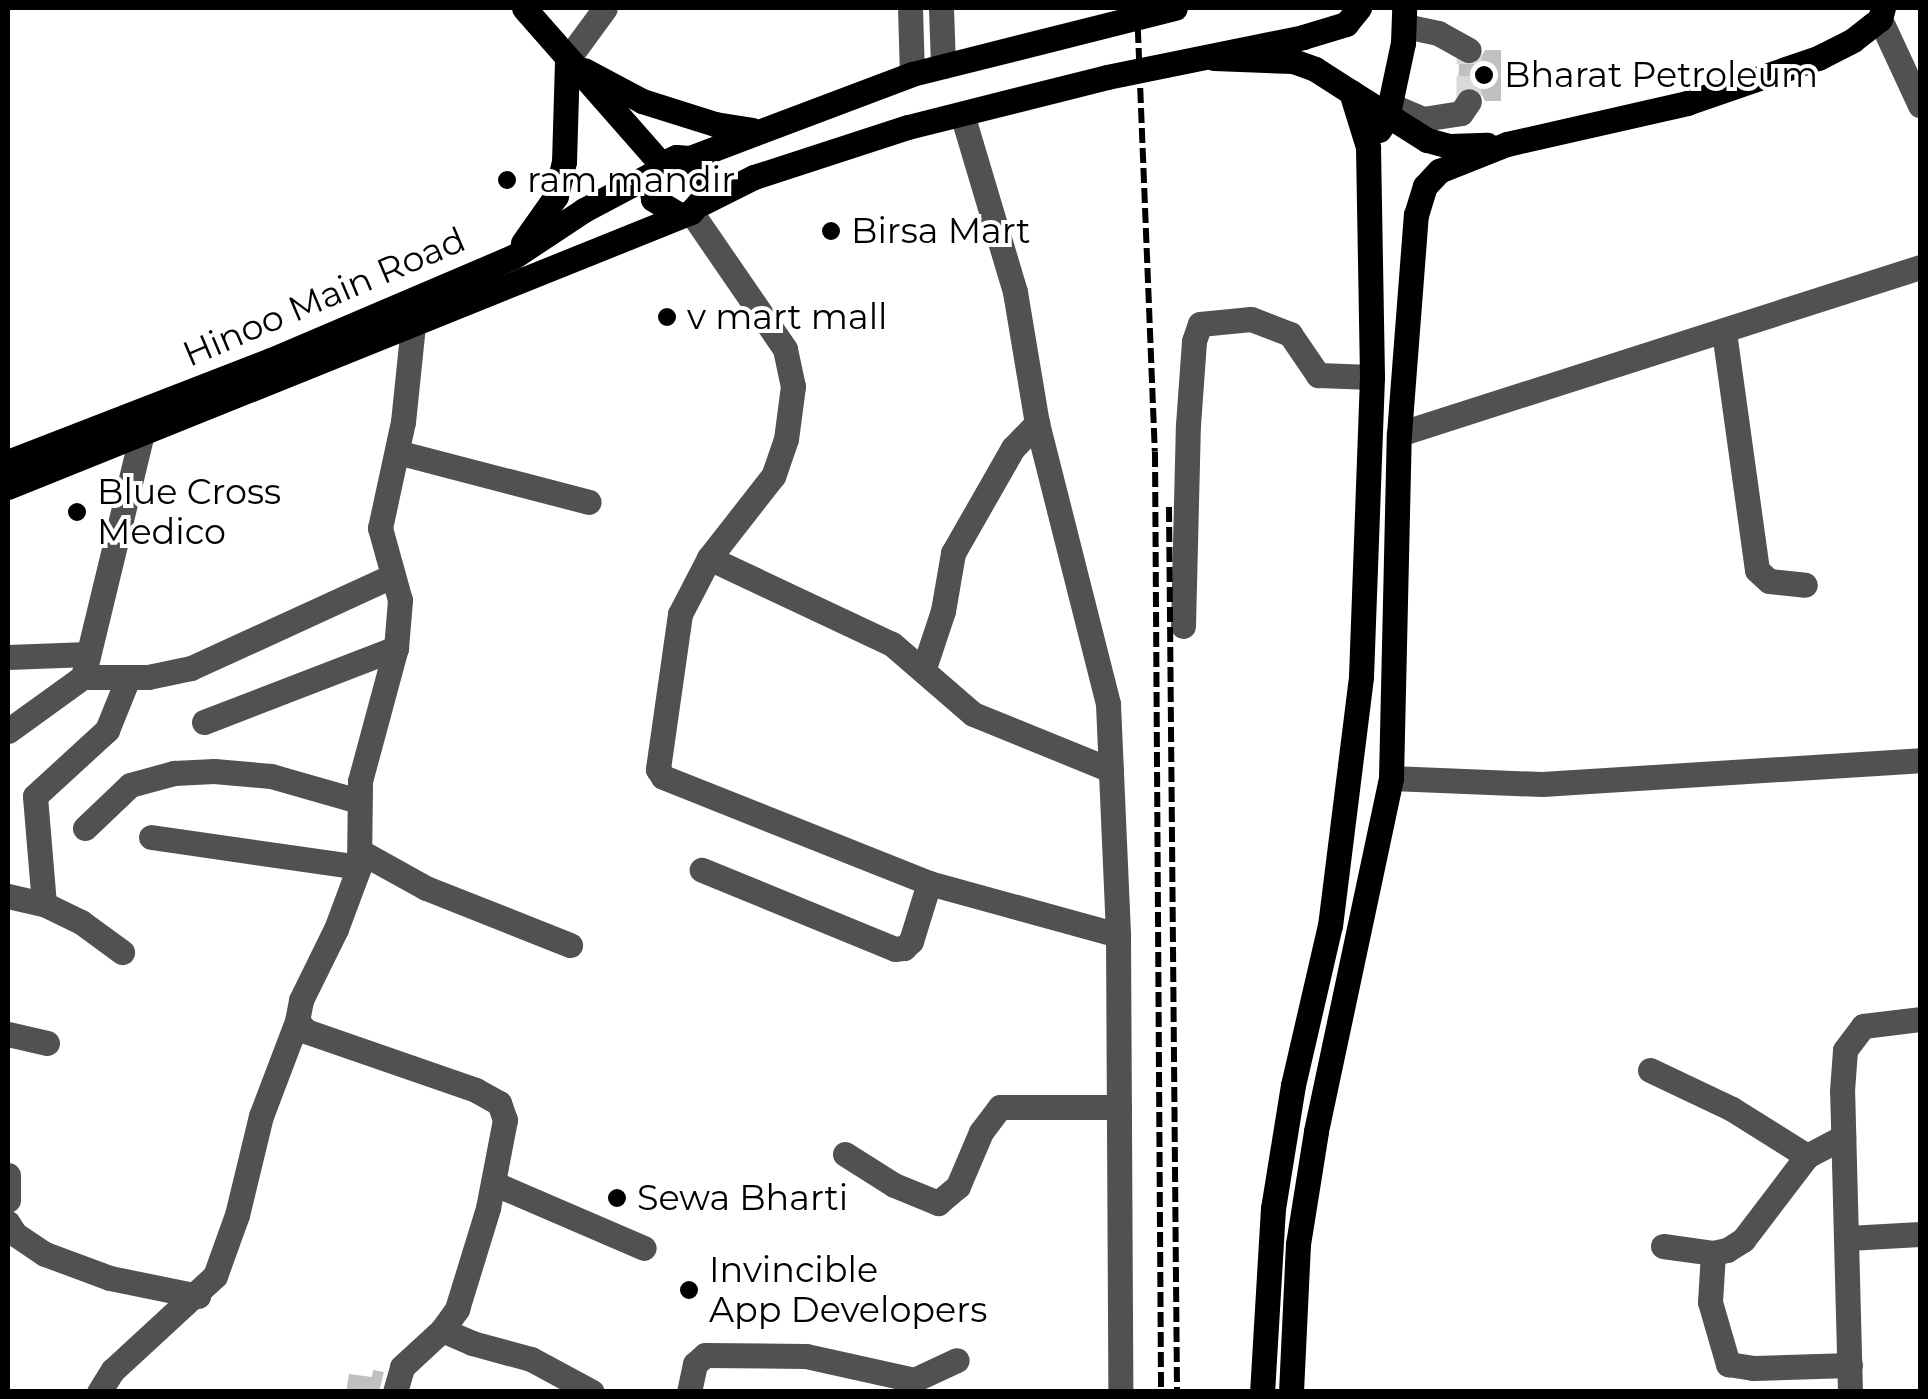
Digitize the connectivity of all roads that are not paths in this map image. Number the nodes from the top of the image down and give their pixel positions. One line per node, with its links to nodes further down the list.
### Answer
1 (524, 8): 11 (main road)
2 (606, 8): 11 (street)
3 (910, 8): 13 (street)
4 (941, 8): 12 (street)
5 (1175, 8): 12 (main road)
6 (1359, 8): 10 (main road)
7 (1881, 13): 16 (street); 20 (main road)
8 (1404, 17): 9 (street); 17 (main road)
9 (1469, 50)
10 (1214, 58): 14 (main road); 18 (main road)
11 (567, 60): 19 (main road); 23 (main road); 25 (main road)
12 (943, 66): 13 (main road)
13 (912, 74): 19 (main road)
14 (1351, 92): 17 (main road); 21 (main road)
15 (1469, 100): 17 (street)
16 (1920, 105)
17 (1388, 112): 20 (main road); 21 (main road)
18 (962, 114): 24 (main road); 30 (street)
19 (754, 131): 22 (main road)
20 (1506, 144): 32 (main road)
21 (1368, 147): 29 (main road)
22 (690, 158): 23 (main road); 24 (main road)
23 (658, 168): 24 (main road); 25 (main road, Hinoo Main Road)
24 (690, 210): 27 (main road); 37 (street)
25 (513, 256): 34 (main road, Hinoo Main Road)
26 (1920, 266): 28 (street)
27 (413, 326): 31 (main road); 33 (street)
28 (1724, 332): 32 (street); 39 (street)
29 (1372, 376): 40 (street); 90 (main road)
30 (1037, 423): 44 (street); 49 (street)
31 (142, 434): 35 (main road); 43 (street)
32 (1399, 434): 50 (main road)
33 (397, 452): 36 (street); 38 (street)
34 (8, 462)
35 (8, 487)
36 (589, 502)
37 (709, 558): 44 (street); 56 (street)
38 (392, 576): 41 (street); 45 (street)
39 (1805, 585)
40 (1182, 626)
41 (396, 648): 46 (street); 51 (street)
42 (8, 657): 43 (street)
43 (86, 666): 45 (street); 47 (street)
44 (924, 668): 49 (street)
45 (128, 678): 58 (street)
46 (204, 722)
47 (8, 731)
48 (1920, 760): 50 (street)
49 (1111, 770): 59 (street)
50 (1391, 778): 91 (main road)
51 (358, 801): 52 (street); 54 (street)
52 (85, 828)
53 (150, 838): 54 (street)
54 (360, 860): 60 (street); 63 (street)
55 (702, 870): 56 (street)
56 (929, 883): 59 (street)
57 (8, 896): 58 (street)
58 (44, 904): 61 (street)
59 (1118, 935): 67 (street)
60 (570, 945)
61 (122, 952)
62 (1920, 1019): 68 (street)
63 (297, 1021): 72 (street); 80 (street)
64 (8, 1034): 65 (street)
65 (47, 1043)
66 (1650, 1070): 70 (street)
67 (1118, 1108): 69 (street); 89 (street)
68 (1843, 1137): 70 (street); 76 (street)
69 (845, 1154)
70 (1807, 1156): 79 (street)
71 (8, 1175): 73 (street)
72 (493, 1183): 78 (street); 81 (street)
73 (8, 1200)
74 (8, 1224): 80 (street)
75 (1920, 1234): 76 (street)
76 (1848, 1238): 83 (street)
77 (1664, 1246): 79 (street)
78 (644, 1248)
79 (1713, 1253): 84 (street)
80 (198, 1296): 85 (street)
81 (442, 1330): 86 (street); 87 (street)
82 (957, 1360): 88 (street)
83 (1850, 1365): 84 (street); 92 (street)
84 (1794, 1380)
85 (99, 1392)
86 (396, 1392)
87 (592, 1392)
88 (690, 1392)
89 (1120, 1392)
90 (1262, 1392)
91 (1291, 1392)
92 (1850, 1392)

